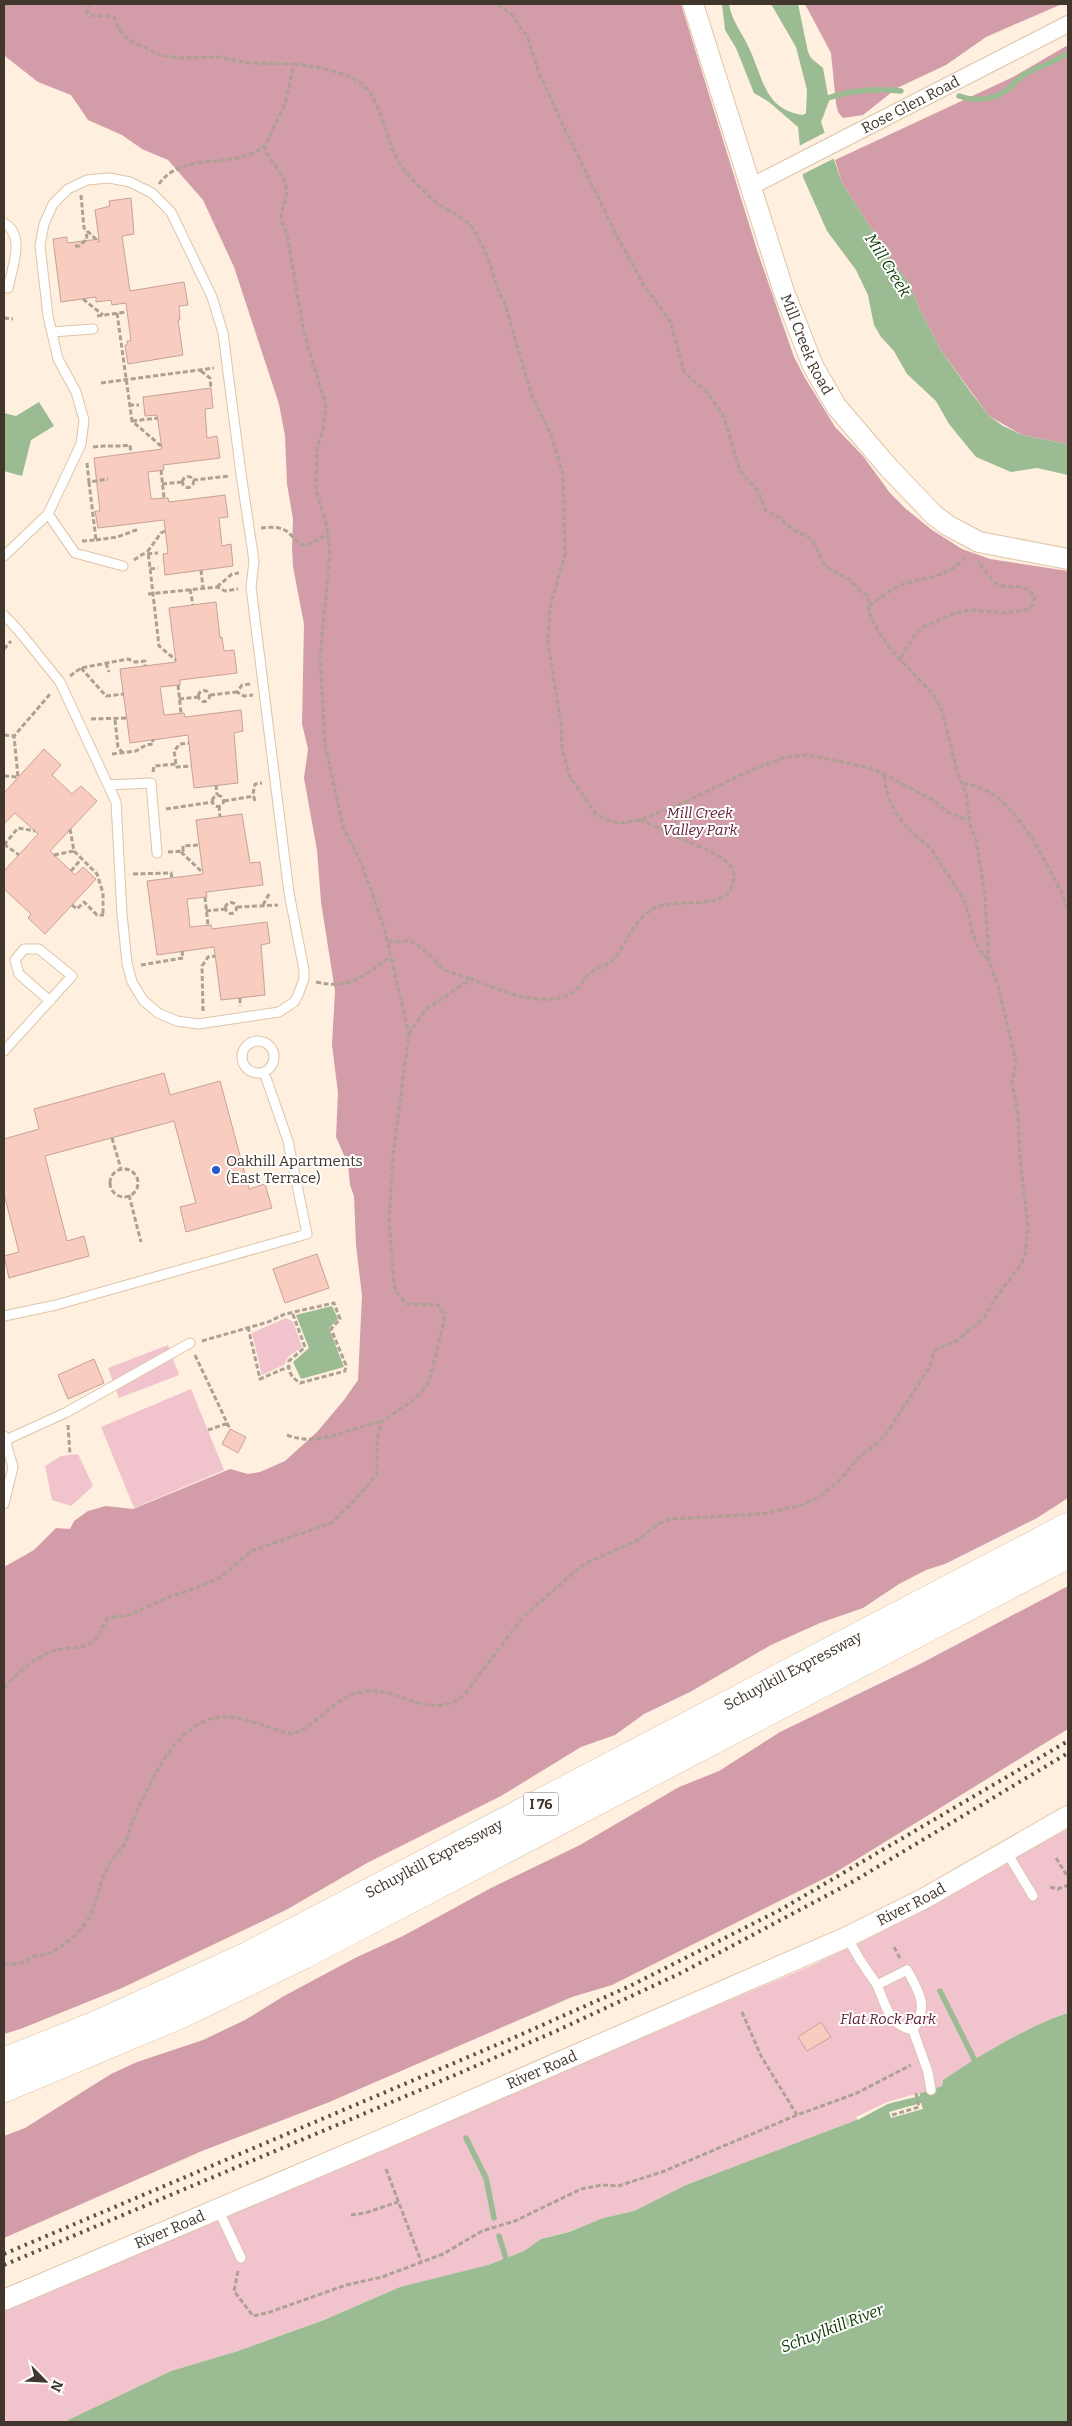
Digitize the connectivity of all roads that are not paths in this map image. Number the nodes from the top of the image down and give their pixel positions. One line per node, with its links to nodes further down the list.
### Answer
1 (693, 4): 3 (street, Mill Creek Road)
2 (1068, 24): 3 (street, Rose Glen Road)
3 (752, 186): 10 (street, Mill Creek Road)
4 (4, 224): 5 (lane)
5 (8, 288)
6 (93, 329): 7 (lane)
7 (52, 332): 8 (lane); 13 (lane)
8 (48, 514): 9 (lane); 11 (lane)
9 (4, 556)
10 (1068, 559)
11 (123, 566)
12 (4, 615): 13 (lane)
13 (108, 786): 14 (lane)
14 (157, 853)
15 (50, 1001): 15 (lane); 16 (lane)
16 (4, 1051)
17 (264, 1072): 18 (lane)
18 (4, 1316)
19 (190, 1342): 20 (lane)
20 (5, 1438): 21 (lane)
21 (4, 1504)
22 (1068, 1527): 30 (highway, Schuylkill Expressway / I 76)
23 (1068, 1554): 31 (highway, Schuylkill Expressway / I 76)
24 (1068, 1816): 25 (street, River Road)
25 (1006, 1852): 26 (lane); 27 (street, River Road)
26 (1033, 1896)
27 (847, 1937): 28 (lane); 33 (street, River Road)
28 (877, 1985): 29 (lane); 29 (lane)
29 (913, 2030): 32 (lane)
30 (4, 2062)
31 (4, 2088)
32 (931, 2090)
33 (218, 2209): 34 (lane); 35 (street, River Road)
34 (241, 2258)
35 (4, 2300)

